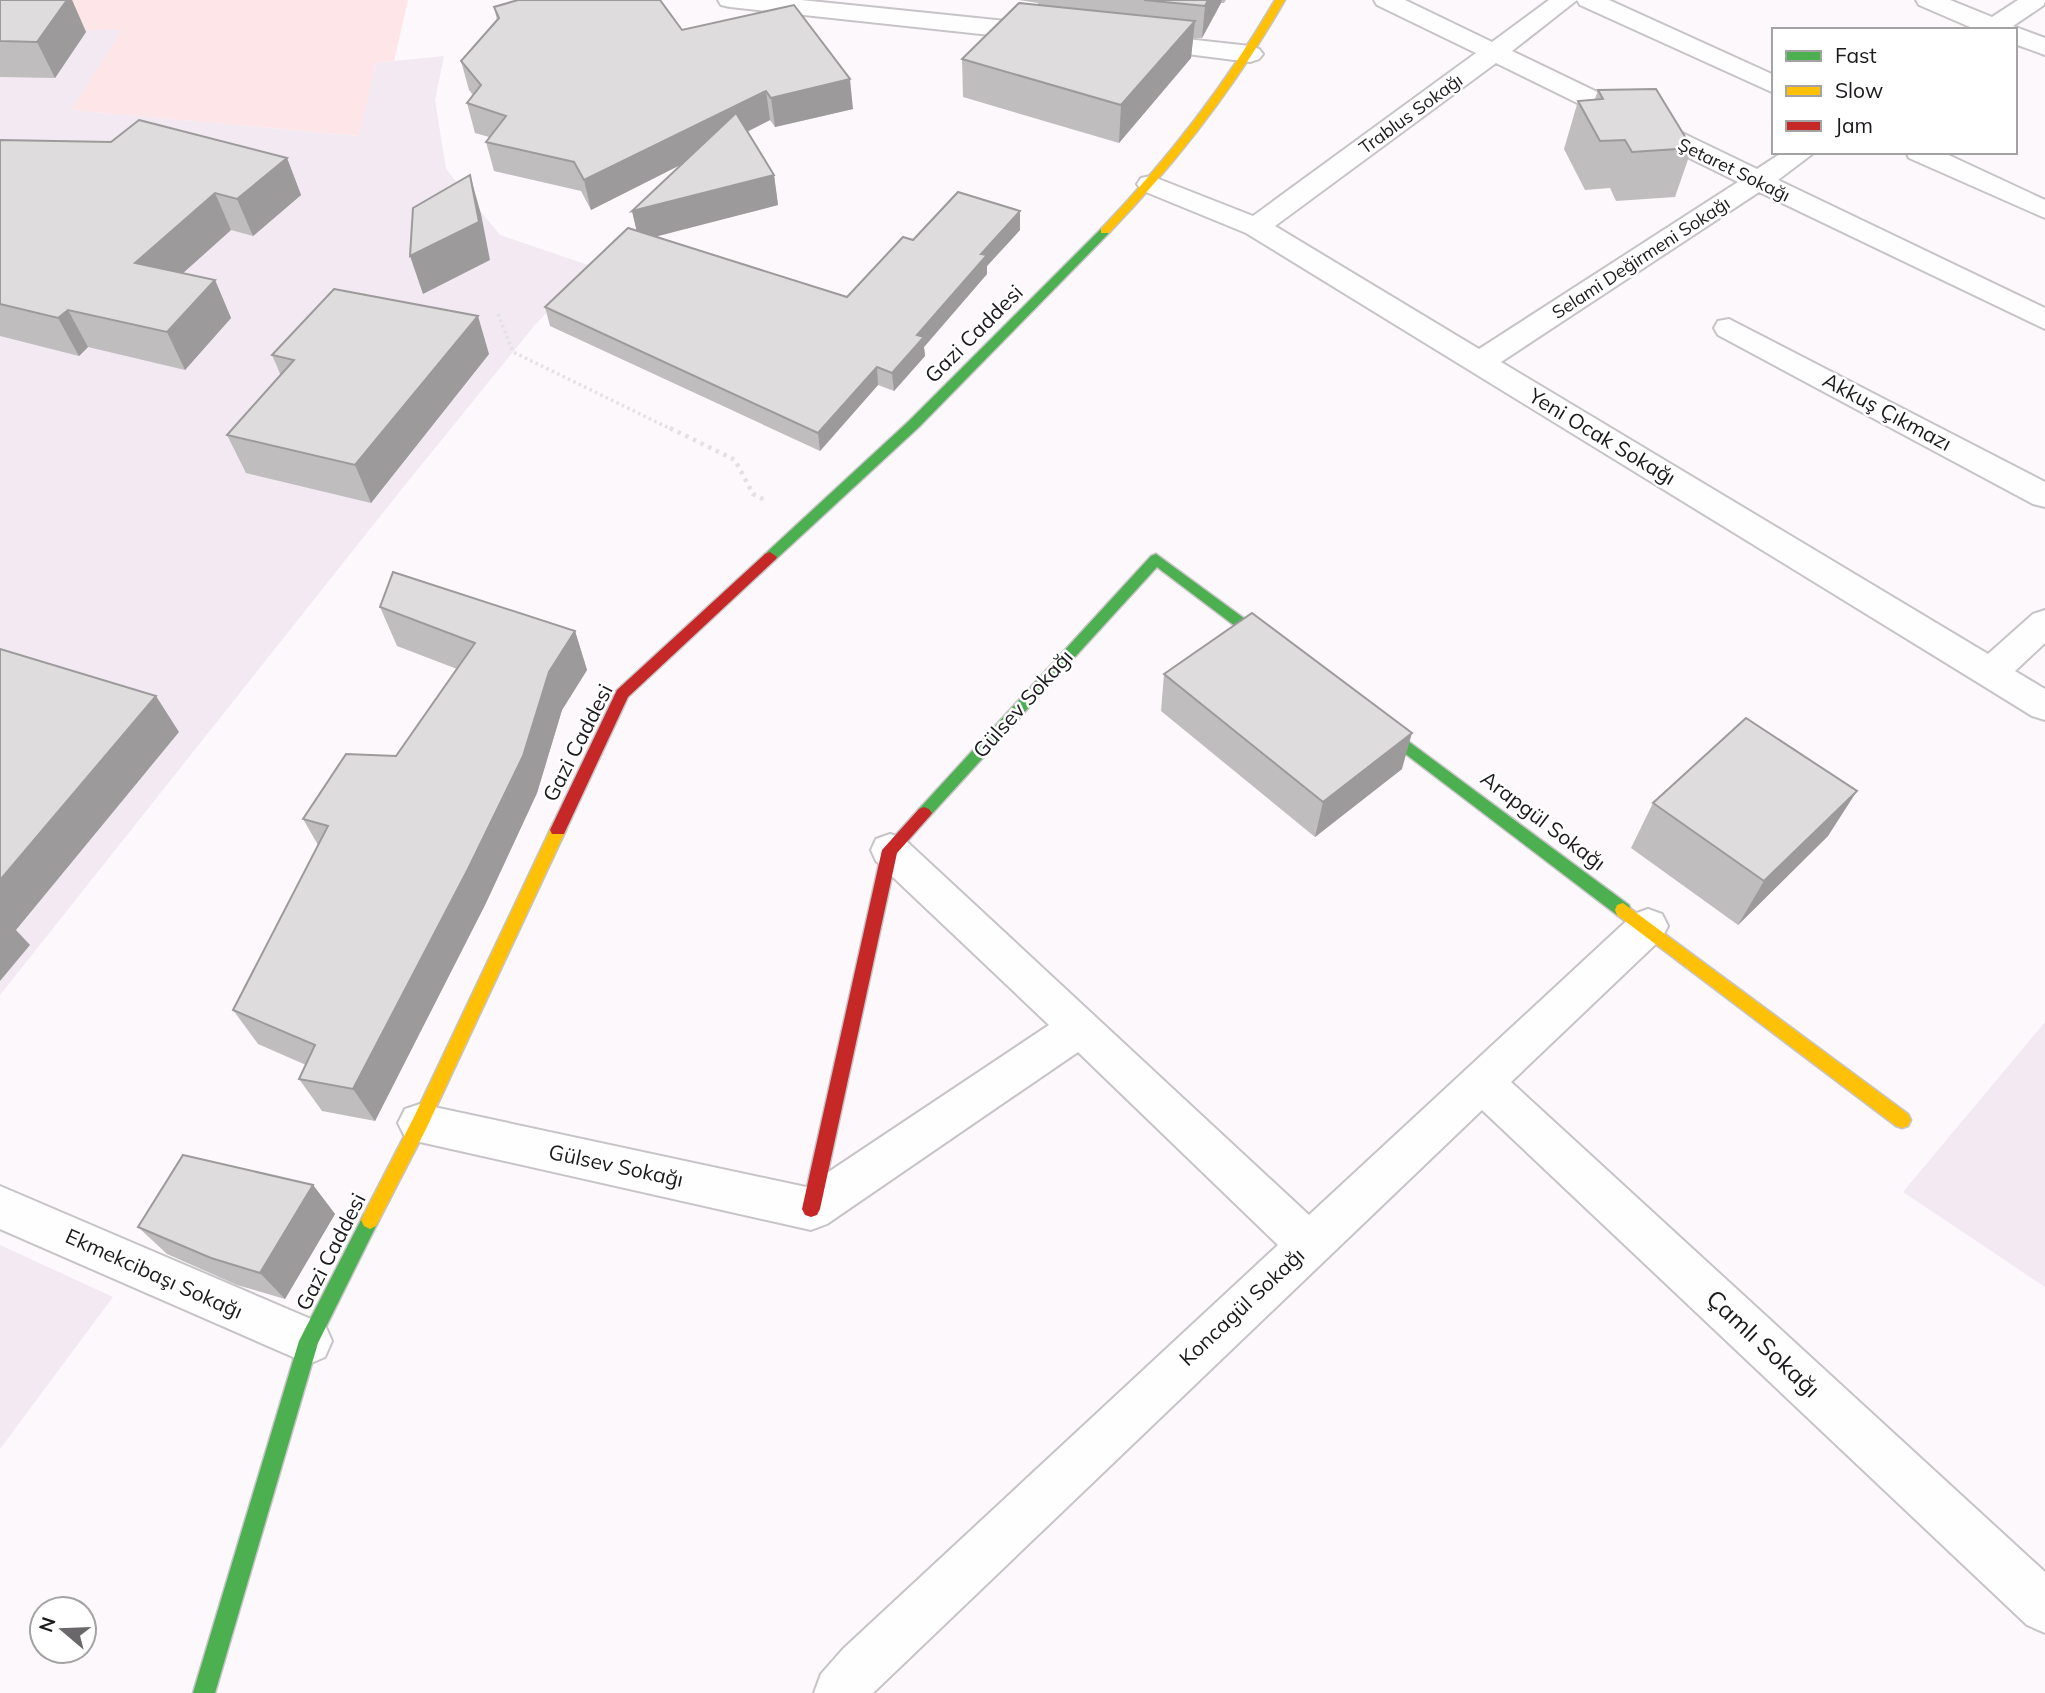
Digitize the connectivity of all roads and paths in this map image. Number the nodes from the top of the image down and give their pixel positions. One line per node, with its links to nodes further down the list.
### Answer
1 (1280, 0): 14 (street, Gazi Caddesi)
2 (1386, 0): 15 (street, Şetaret Sokağı)
3 (1565, 0): 15 (street, Trablus Sokağı)
4 (1589, 0): 16 (street)
5 (1928, 0): 8 (street)
6 (2035, 0): 9 (street)
7 (741, 1): 10 (street)
8 (1995, 28)
9 (2002, 28)
10 (1065, 34)
11 (2017, 36): 13 (street)
12 (1121, 40): 14 (street)
13 (2045, 47)
14 (1250, 54): 20 (street, Gazi Caddesi)
15 (1493, 54): 19 (street, Şetaret Sokağı); 22 (street, Trablus Sokağı)
16 (1772, 84)
17 (1799, 154): 19 (street, Selami Değirmeni Sokağı)
18 (1923, 154): 21 (street)
19 (1757, 181): 24 (street, Şetaret Sokağı); 26 (street, Selami Değirmeni Sokağı)
20 (1150, 184): 22 (street, Yeni Ocak Sokağı); 28 (street, Gazi Caddesi)
21 (2045, 210)
22 (1256, 227): 26 (street, Yeni Ocak Sokağı)
23 (498, 314): 28 (path)
24 (2045, 320)
25 (1729, 328): 27 (street, Akkuş Çıkmazı)
26 (1479, 363): 31 (street, Yeni Ocak Sokağı)
27 (2045, 496)
28 (808, 523): 39 (street, Gazi Caddesi)
29 (2045, 624): 31 (street)
30 (1290, 659): 34 (street, Gülsev Sokağı)
31 (1990, 673): 32 (street, Yeni Ocak Sokağı)
32 (2045, 706)
33 (1358, 709): 35 (street, Arapgül Sokağı)
34 (890, 850): 36 (street); 41 (street)
35 (1648, 926): 37 (street, Koncagül Sokağı); 38 (street, Arapgül Sokağı)
36 (1080, 1027): 41 (street); 42 (street)
37 (1482, 1082): 42 (street, Koncagül Sokağı); 44 (street, Çamlı Sokağı)
38 (1902, 1120)
39 (421, 1124): 41 (street, Gülsev Sokağı); 43 (street, Gazi Caddesi)
40 (0, 1207): 43 (street, Ekmekcibaşı Sokağı)
41 (811, 1209)
42 (1308, 1244): 46 (street, Koncagül Sokağı)
43 (309, 1341): 45 (street, Gazi Caddesi)
44 (2045, 1607)
45 (204, 1693)
46 (840, 1693)

